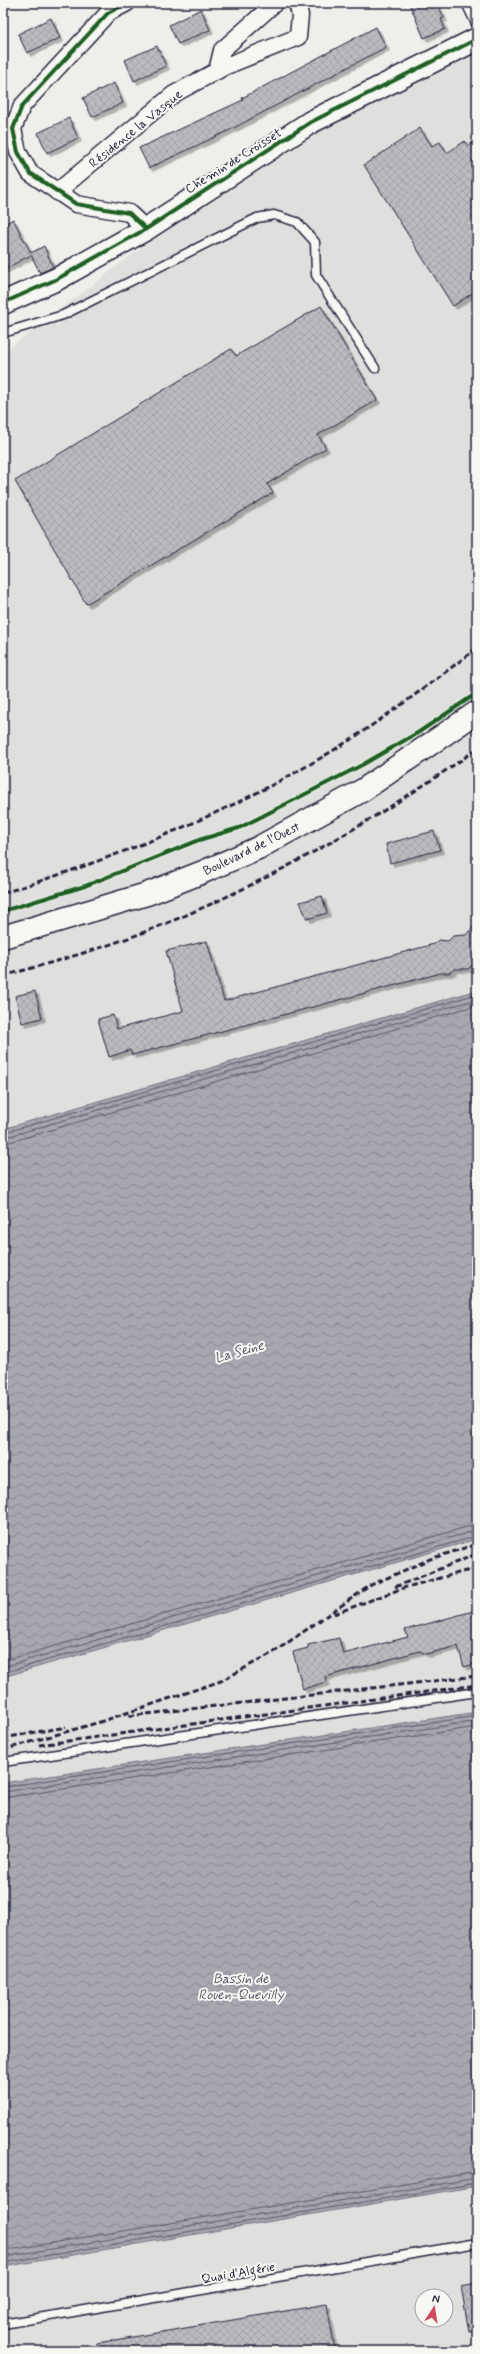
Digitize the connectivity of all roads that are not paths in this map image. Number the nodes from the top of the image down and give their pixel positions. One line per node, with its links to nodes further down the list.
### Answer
1 (127, 3): 8 (street)
2 (275, 3): 7 (street)
3 (297, 3): 7 (street, Résidence la Vasque)
4 (466, 3): 5 (lane)
5 (477, 26)
6 (477, 39): 9 (street, Chemin de Croisset)
7 (217, 71): 8 (street, Résidence la Vasque)
8 (57, 192): 9 (street)
9 (146, 229): 10 (street, Chemin de Croisset)
10 (3, 303)
11 (3, 333): 12 (lane)
12 (375, 368)
13 (477, 712): 14 (street, Boulevard de l'Ouest)
14 (3, 937)
15 (477, 1692): 16 (lane)
16 (3, 1762)
17 (477, 2243): 18 (lane, Quai d'Algérie)
18 (3, 2324)

